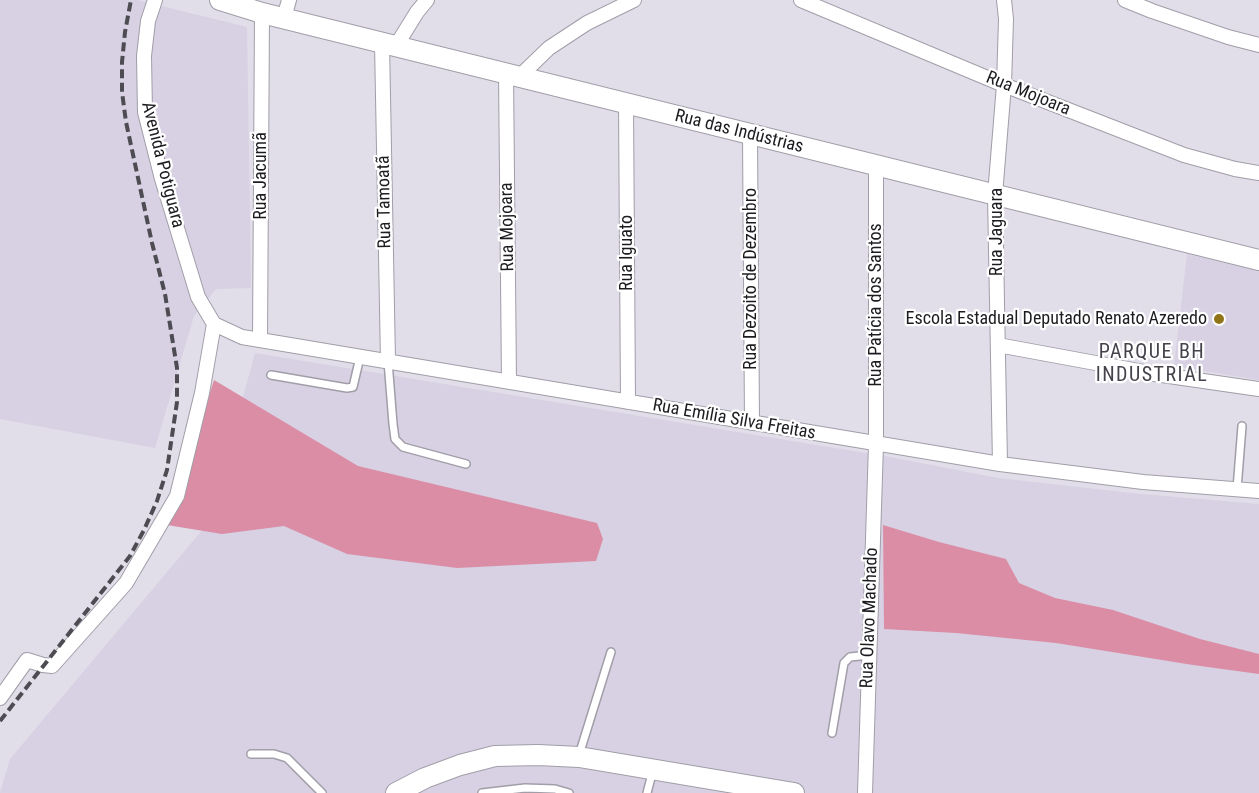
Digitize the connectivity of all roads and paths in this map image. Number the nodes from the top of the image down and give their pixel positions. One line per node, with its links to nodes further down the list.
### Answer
1 (155, 0): 20 (street, Avenida Potiguara)
2 (220, 0): 9 (street, Rua das Indústrias)
3 (427, 0): 10 (street)
4 (634, 0): 12 (street)
5 (801, 0): 13 (street, Rua Mojoara)
6 (1004, 0): 13 (street, Rua Jaguara)
7 (1125, 0): 11 (street)
8 (287, 9): 9 (street, Rua das Indústrias); 10 (street, Rua das Indústrias)
9 (262, 13): 21 (street, Rua Jacumã)
10 (389, 45): 12 (street, Rua das Indústrias); 24 (street, Rua Tamoatã)
11 (1259, 45)
12 (513, 75): 14 (street, Rua das Indústrias); 26 (street, Rua Mojoara)
13 (1004, 85): 17 (street, Rua Mojoara); 18 (street, Rua Jaguara)
14 (626, 103): 15 (street, Rua das Indústrias); 28 (street, Rua Iguato)
15 (750, 135): 16 (street, Rua das Indústrias); 29 (street, Rua Dezoito de Dezembro)
16 (876, 166): 18 (street, Rua das Indústrias); 31 (street, Rua Patícia dos Santos)
17 (1259, 173)
18 (995, 195): 19 (street, Rua das Indústrias); 22 (street, Rua Jaguara)
19 (1259, 260)
20 (214, 324): 21 (street, Rua Emília Silva Freitas); 38 (street)
21 (261, 340): 23 (street, Rua Emília Silva Freitas)
22 (998, 345): 27 (street); 33 (street, Rua Jaguara)
23 (360, 357): 24 (street, Rua Emília Silva Freitas); 25 (lane)
24 (388, 362): 26 (street, Rua Emília Silva Freitas); 32 (lane)
25 (271, 375)
26 (509, 382): 28 (street, Rua Emília Silva Freitas)
27 (1259, 389)
28 (628, 402): 29 (street, Rua Emília Silva Freitas)
29 (752, 423): 31 (street, Rua Emília Silva Freitas)
30 (1242, 426): 34 (lane)
31 (876, 444): 33 (street, Rua Emília Silva Freitas); 37 (street, Rua Olavo Machado)
32 (466, 464)
33 (1000, 464): 34 (street, Rua Emília Silva Freitas)
34 (1237, 490): 35 (street, Rua Emília Silva Freitas)
35 (1259, 491)
36 (611, 652): 41 (lane)
37 (869, 655): 39 (lane); 50 (street, Rua Olavo Machado)
38 (0, 698)
39 (832, 733)
40 (251, 754): 44 (lane)
41 (579, 757): 42 (street); 45 (street)
42 (653, 770): 43 (street); 48 (lane)
43 (773, 791): 49 (street)
44 (322, 793)
45 (396, 793)
46 (482, 793): 47 (lane)
47 (568, 793)
48 (647, 793)
49 (794, 793)
50 (865, 793)

